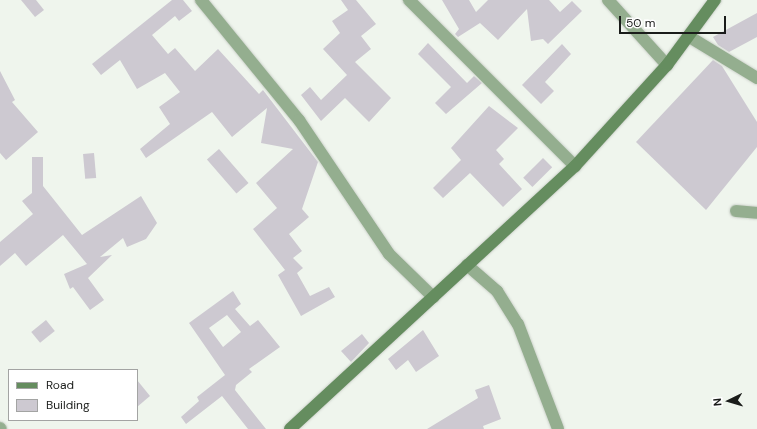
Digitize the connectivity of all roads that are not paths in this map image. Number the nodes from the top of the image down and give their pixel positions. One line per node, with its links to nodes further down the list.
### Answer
1 (201, 0): 12 (street)
2 (608, 0): 6 (street)
3 (714, 0): 5 (street)
4 (418, 3): 8 (street)
5 (688, 36): 6 (street); 7 (street)
6 (667, 65): 8 (street)
7 (757, 78)
8 (575, 166): 11 (street)
9 (736, 211): 10 (street)
10 (757, 213)
11 (468, 265): 12 (street); 14 (street)
12 (433, 297): 13 (street)
13 (290, 429)
14 (558, 429)

